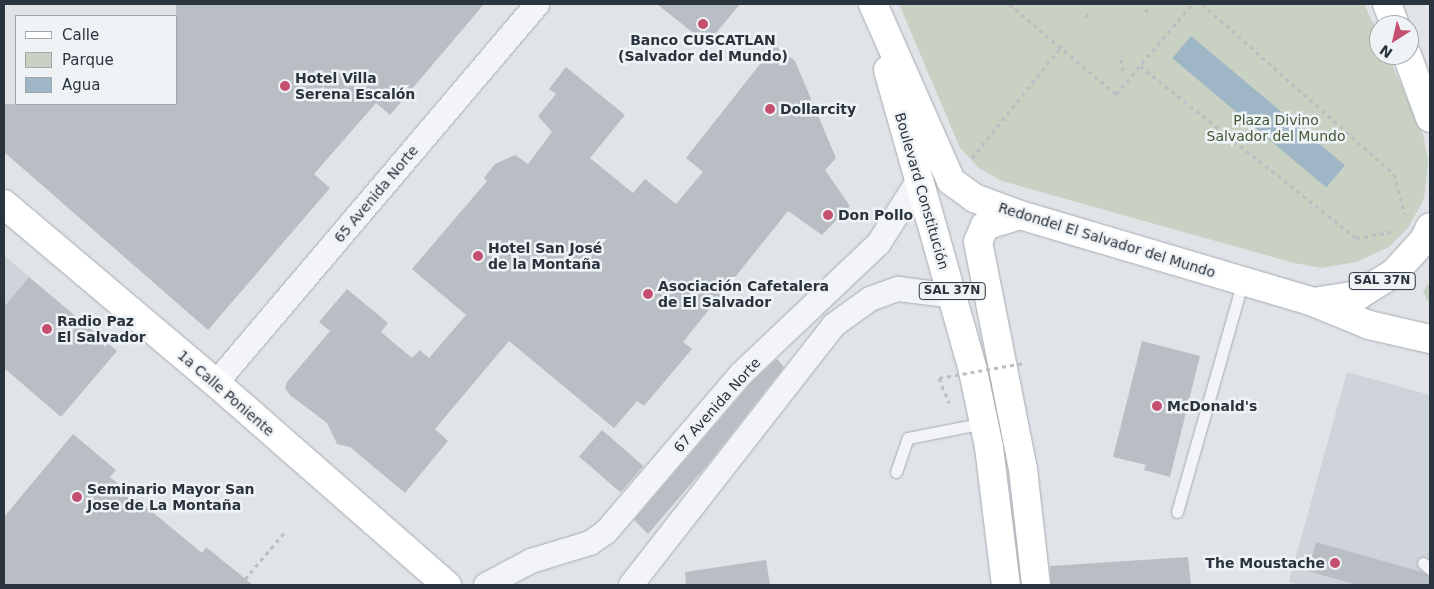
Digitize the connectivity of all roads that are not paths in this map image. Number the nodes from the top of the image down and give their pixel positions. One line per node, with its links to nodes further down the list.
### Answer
1 (537, 4): 13 (street, 65 Avenida Norte)
2 (872, 4): 5 (main road, Boulevard Constitución / SAL 37N); 7 (main road, Redondel El Salvador del Mundo / SAL 37N)
3 (1411, 65): 4 (main road)
4 (1430, 118)
5 (918, 183): 10 (main road, Boulevard Constitución / SAL 37N); 18 (street, 67 Avenida Norte)
6 (4, 204): 13 (main road, 1a Calle Poniente)
7 (1020, 215): 9 (main road, Redondel El Salvador del Mundo / SAL 37N); 21 (main road, SAL 37N)
8 (1418, 224): 11 (main road, Redondel El Salvador del Mundo / SAL 37N)
9 (1243, 281): 11 (main road, Redondel El Salvador del Mundo / SAL 37N); 16 (lane)
10 (954, 296): 14 (main road, Boulevard Constitución / SAL 37N); 19 (street)
11 (1313, 302): 12 (main road)
12 (1430, 340)
13 (216, 383): 17 (main road, 1a Calle Poniente)
14 (984, 423): 15 (lane); 20 (main road, Boulevard Constitución / SAL 37N)
15 (896, 472)
16 (1177, 512)
17 (447, 585)
18 (486, 585)
19 (631, 585)
20 (1006, 585)
21 (1036, 585)

